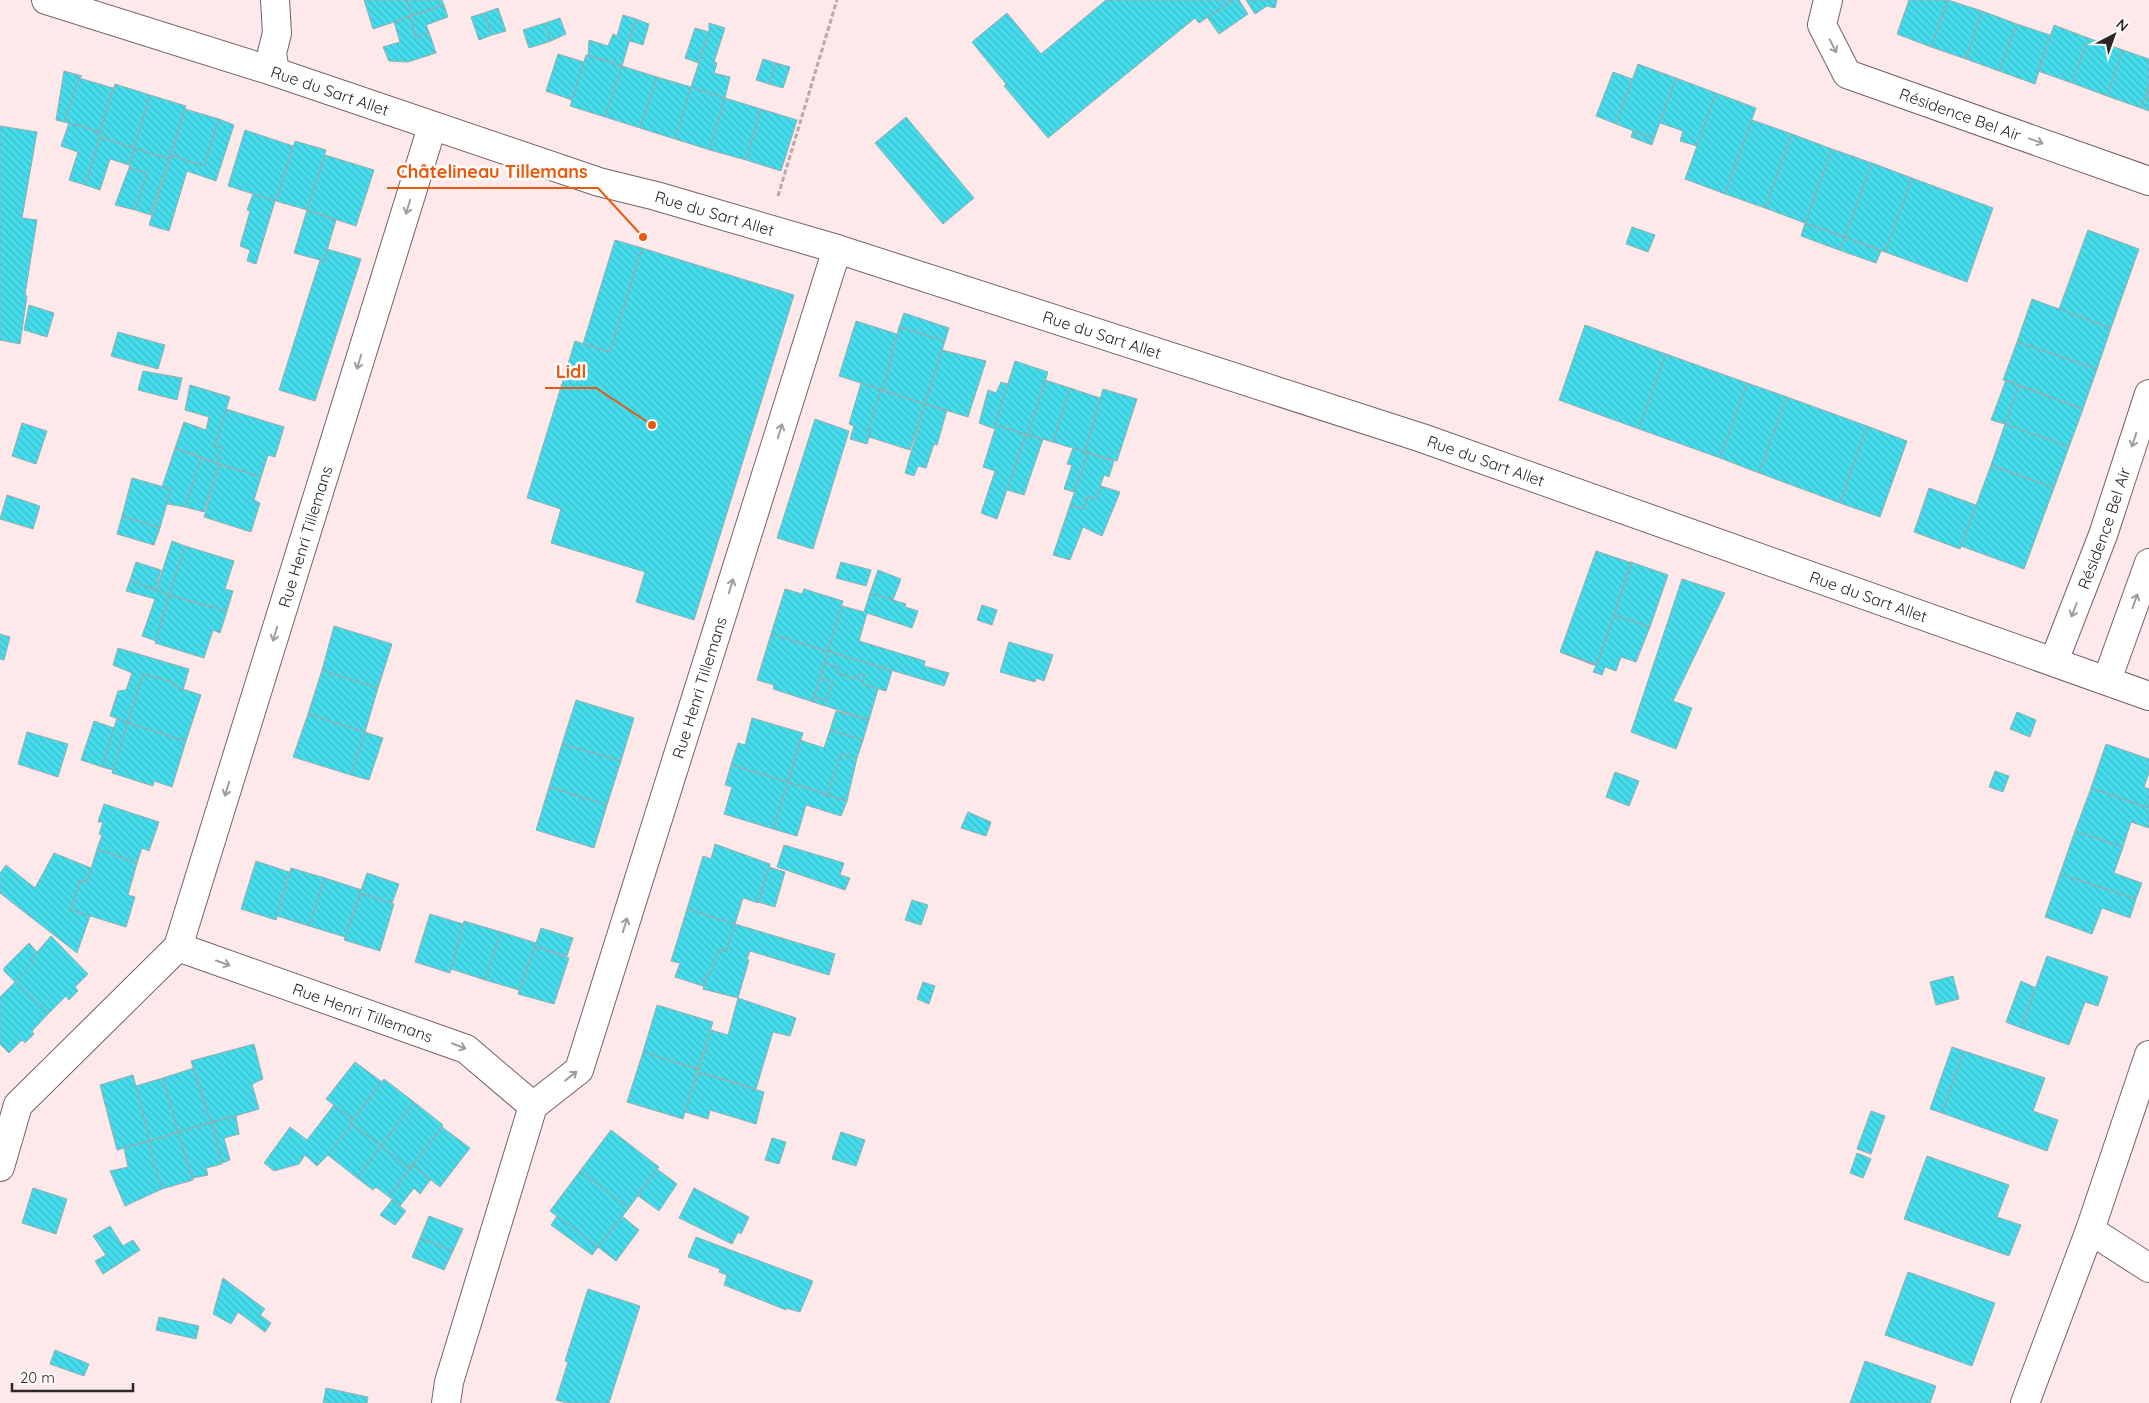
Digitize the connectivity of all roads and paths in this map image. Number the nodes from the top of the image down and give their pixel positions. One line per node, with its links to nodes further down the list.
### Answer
1 (46, 0): 5 (street, Rue du Sart Allet)
2 (275, 0): 5 (street)
3 (837, 0): 8 (path)
4 (1828, 0): 7 (street, Résidence Bel Air, one-way to 7)
5 (275, 72): 6 (street, Rue du Sart Allet)
6 (432, 127): 8 (street, Rue du Sart Allet); 15 (street, Rue Henri Tillemans, one-way to 15)
7 (2149, 181)
8 (768, 229): 9 (street, Rue du Sart Allet)
9 (837, 249): 12 (street, Rue du Sart Allet); 17 (street, Rue Henri Tillemans, one-way to 9)
10 (2149, 394): 12 (street, Résidence Bel Air, one-way to 12)
11 (2149, 563): 13 (street, one-way to 11)
12 (2054, 661): 13 (street, Rue du Sart Allet)
13 (2107, 680): 14 (street, Rue du Sart Allet)
14 (2149, 696)
15 (178, 947): 17 (street, Rue Henri Tillemans, one-way to 17); 18 (street, Rue Henri Tillemans)
16 (2149, 1055): 19 (street)
17 (533, 1106): 21 (street)
18 (0, 1167)
19 (2090, 1230): 20 (street); 22 (street)
20 (2149, 1268)
21 (448, 1392)
22 (2025, 1403)

